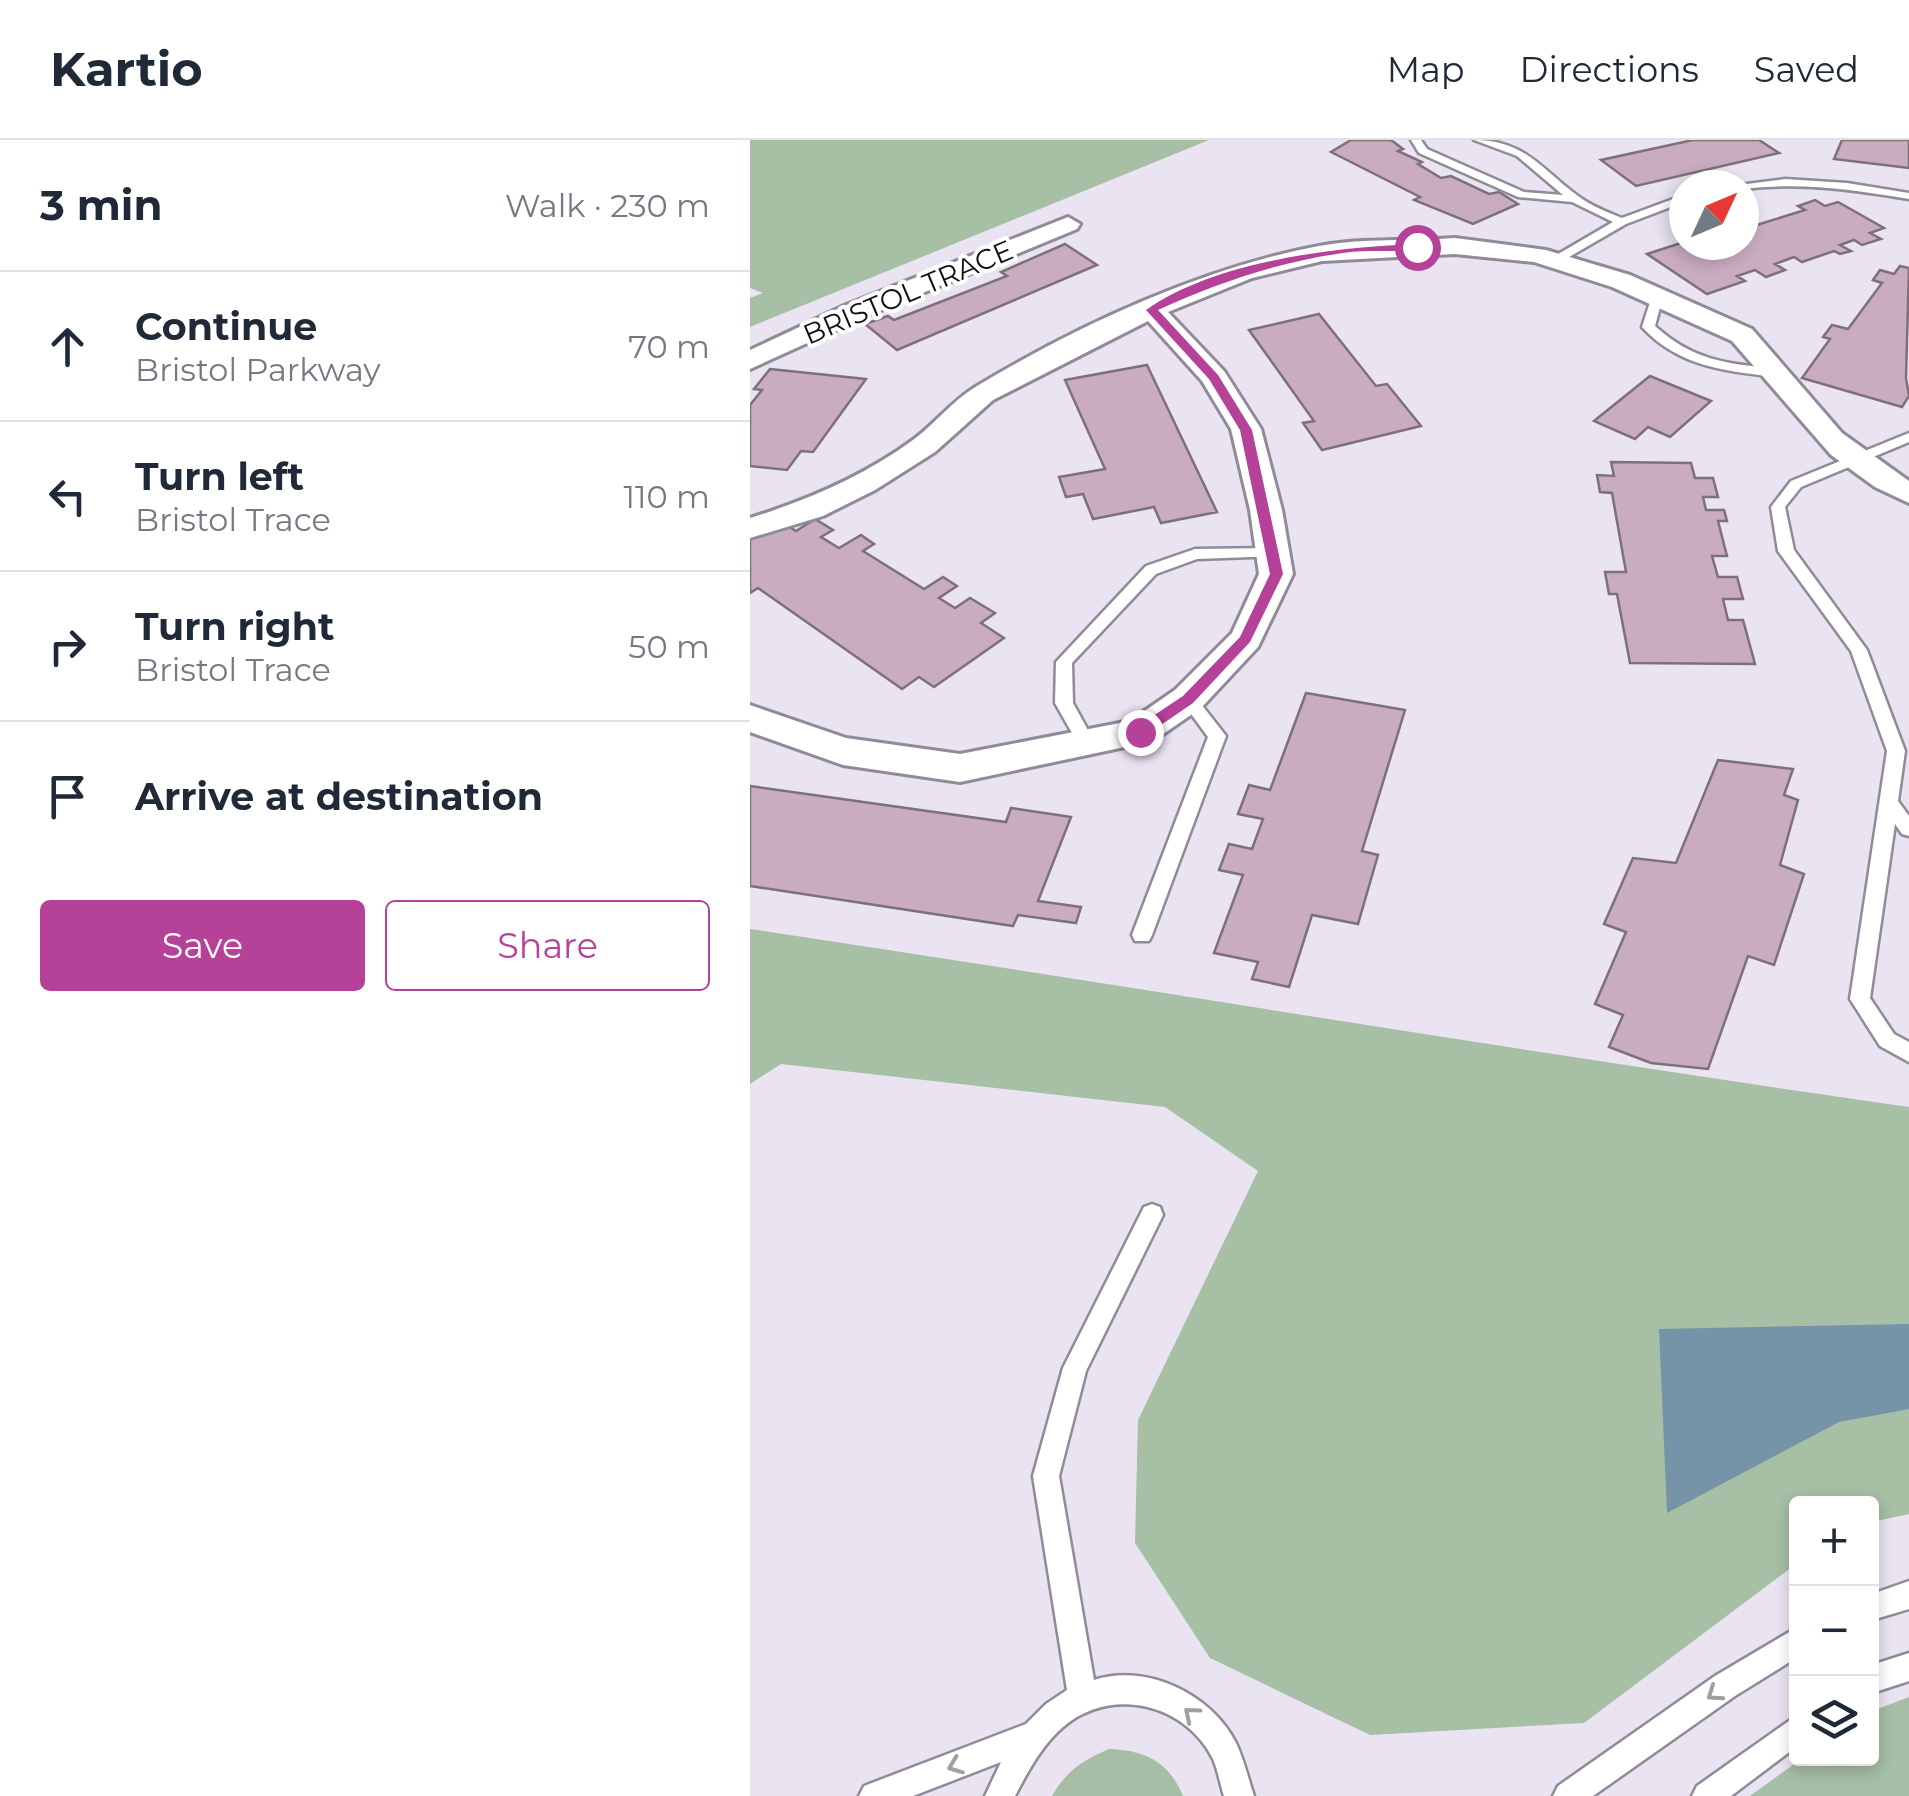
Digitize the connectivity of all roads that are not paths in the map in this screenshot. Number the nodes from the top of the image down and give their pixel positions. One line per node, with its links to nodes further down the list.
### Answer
1 (1416, 140): 5 (lane)
2 (1479, 140): 5 (lane)
3 (1759, 184): 4 (lane)
4 (1909, 196)
5 (1574, 199): 7 (lane)
6 (1669, 204): 7 (lane)
7 (1622, 222): 9 (lane)
8 (1068, 224): 12 (street, BRISTOL TRACE)
9 (1557, 260): 10 (street); 11 (street)
10 (1656, 296): 13 (street); 13 (lane)
11 (1152, 310): 17 (street); 18 (street)
12 (750, 361)
13 (1776, 373): 15 (street)
14 (1909, 437): 15 (lane)
15 (1854, 459): 16 (street); 22 (lane)
16 (1909, 494)
17 (750, 528)
18 (1273, 553): 19 (street); 21 (lane)
19 (1188, 699): 21 (street); 24 (lane)
20 (750, 718): 21 (street)
21 (1086, 742)
22 (1889, 803): 23 (lane); 25 (lane)
23 (1909, 829)
24 (1142, 935)
25 (1909, 1053)
26 (1152, 1215): 32 (lane)
27 (1909, 1595): 28 (lane)
28 (1879, 1604)
29 (1789, 1646): 38 (lane, one-way to 38)
30 (1909, 1667): 31 (lane)
31 (1879, 1678)
32 (1084, 1700): 33 (lane); 37 (lane, one-way to 32)
33 (1036, 1735): 35 (lane, one-way to 35); 36 (lane)
34 (1789, 1735): 39 (lane)
35 (874, 1796)
36 (1000, 1796)
37 (1238, 1796)
38 (1568, 1796)
39 (1708, 1796)

